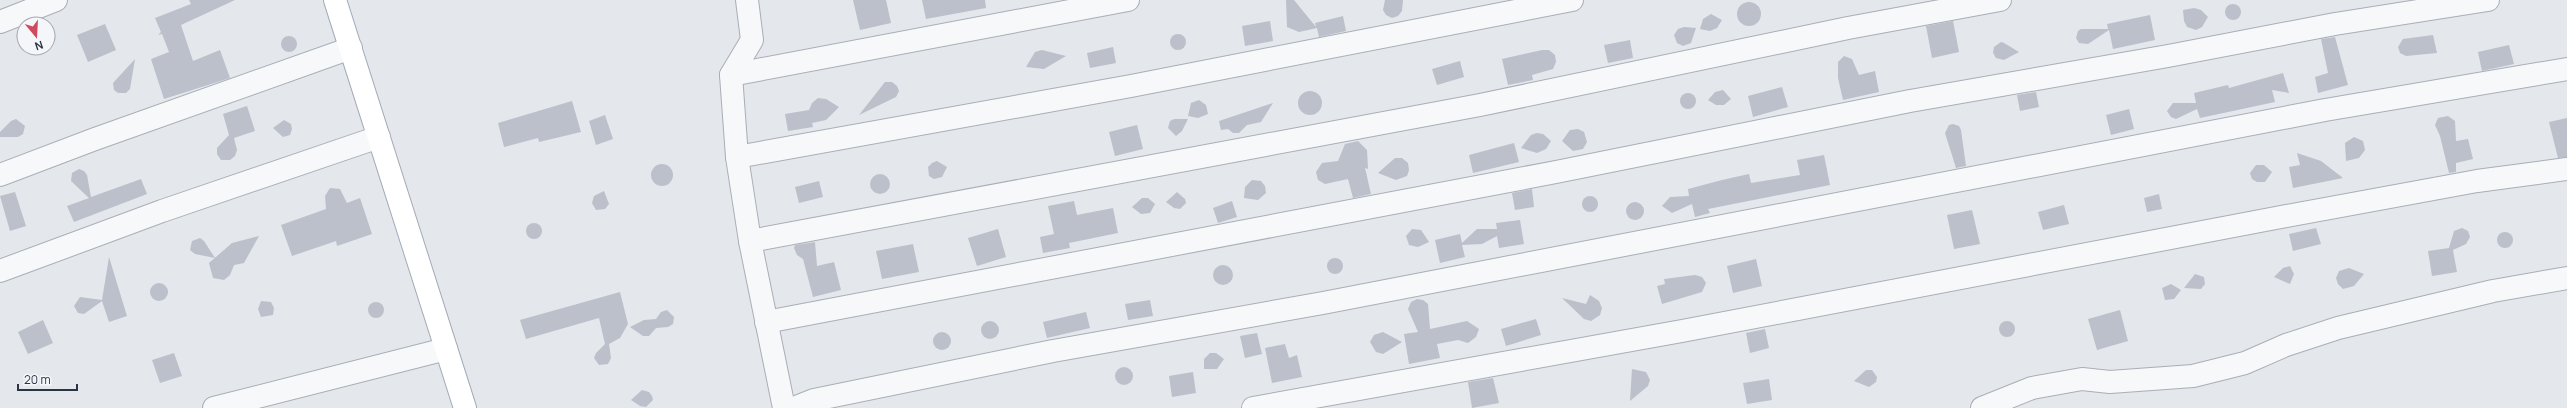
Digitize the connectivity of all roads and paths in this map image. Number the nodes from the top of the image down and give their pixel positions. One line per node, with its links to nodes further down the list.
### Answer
1 (22, 0): 9 (street)
2 (56, 0): 10 (street)
3 (336, 0): 11 (main road)
4 (747, 0): 13 (street)
5 (1128, 0): 13 (street)
6 (1572, 0): 15 (street)
7 (2000, 0): 18 (street)
8 (2488, 0): 21 (street)
9 (0, 15)
10 (0, 22)
11 (351, 48): 14 (main road); 17 (street)
12 (2567, 69): 26 (street)
13 (731, 75): 15 (street)
14 (379, 137): 19 (street); 22 (main road)
15 (737, 157): 18 (street)
16 (2567, 169): 27 (street)
17 (0, 176)
18 (750, 242): 21 (street)
19 (0, 271)
20 (2567, 278): 28 (street)
21 (766, 322): 25 (street)
22 (446, 349): 23 (street); 24 (main road)
23 (214, 408)
24 (465, 408)
25 (784, 408)
26 (794, 408)
27 (1253, 408)
28 (1982, 408)

